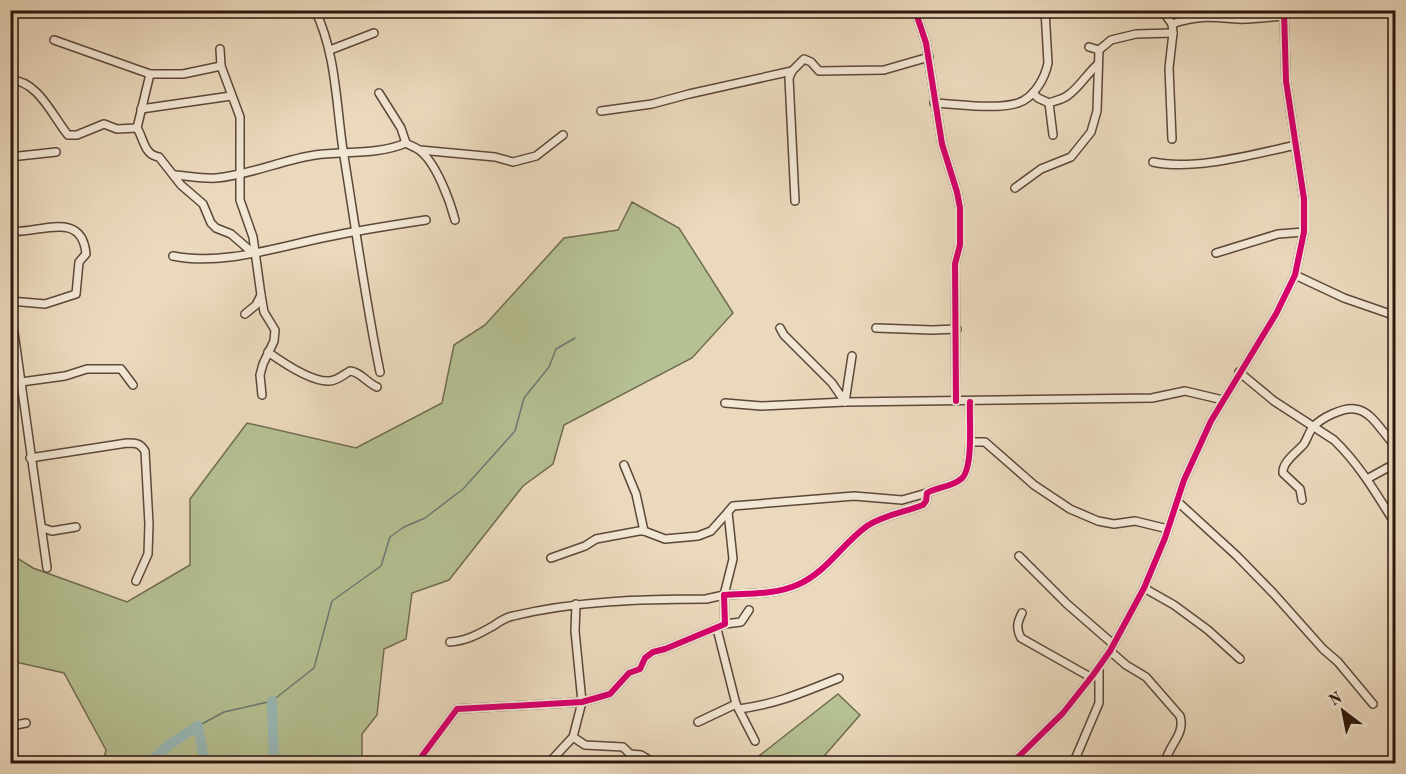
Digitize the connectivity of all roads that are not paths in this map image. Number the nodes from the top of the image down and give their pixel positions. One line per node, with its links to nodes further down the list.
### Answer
1 (315, 10): 12 (street)
2 (915, 10): 14 (street)
3 (1045, 10): 21 (street)
4 (1162, 10): 6 (street)
5 (1284, 13): 6 (street); 32 (street)
6 (1172, 24): 8 (street)
7 (374, 33): 12 (street)
8 (1173, 33): 13 (street); 30 (street)
9 (54, 40): 18 (street)
10 (1089, 47): 13 (street)
11 (220, 48): 16 (street)
12 (330, 50): 34 (street)
13 (1099, 50): 15 (street)
14 (928, 57): 17 (street); 23 (street)
15 (1097, 65): 24 (street); 40 (street)
16 (221, 66): 18 (street); 22 (street)
17 (792, 71): 26 (street); 41 (street)
18 (150, 74): 25 (street)
19 (10, 80): 27 (street)
20 (379, 93): 31 (street)
21 (1033, 93): 23 (street); 24 (street)
22 (231, 96): 25 (street); 38 (street)
23 (934, 103): 57 (street)
24 (1049, 103): 29 (street)
25 (141, 109): 27 (street)
26 (601, 111)
27 (137, 128): 39 (street)
28 (563, 135): 33 (street)
29 (1053, 135)
30 (1172, 140)
31 (406, 143): 33 (street); 34 (street)
32 (1296, 145): 37 (street); 46 (street)
33 (420, 150): 43 (street)
34 (344, 151): 38 (street); 44 (street)
35 (56, 152): 36 (street)
36 (10, 157)
37 (1153, 162)
38 (240, 174): 39 (street); 47 (street)
39 (175, 175): 47 (street)
40 (1015, 188)
41 (795, 201)
42 (426, 220): 44 (street)
43 (455, 220)
44 (357, 230): 47 (street); 60 (street)
45 (10, 231): 52 (street)
46 (1304, 232): 48 (street); 50 (street)
47 (253, 252): 49 (street); 51 (street)
48 (1216, 253)
49 (172, 256)
50 (1295, 275): 54 (street); 61 (street)
51 (261, 295): 53 (street); 58 (street)
52 (10, 303): 62 (street)
53 (245, 314)
54 (1395, 316)
55 (876, 327): 57 (street)
56 (780, 328): 68 (street)
57 (957, 329): 67 (street)
58 (268, 352): 64 (street); 65 (street)
59 (852, 356): 68 (street)
60 (380, 372)
61 (1239, 372): 66 (street); 71 (street)
62 (21, 382): 63 (street); 74 (street)
63 (134, 385)
64 (377, 387)
65 (262, 395)
66 (1223, 400): 69 (street); 80 (street)
67 (956, 401): 68 (street); 69 (street)
68 (845, 402): 70 (street)
69 (970, 402): 72 (street)
70 (725, 403)
71 (1313, 428): 73 (street); 77 (street); 79 (street)
72 (971, 442): 78 (street); 85 (street)
73 (1395, 446)
74 (30, 458): 84 (street); 90 (street)
75 (1395, 463): 77 (street)
76 (624, 465): 86 (street)
77 (1367, 479): 82 (street)
78 (927, 493): 81 (street); 92 (street)
79 (1302, 500)
80 (1178, 502): 85 (street); 105 (street)
81 (728, 512): 86 (street); 92 (street)
82 (1395, 525)
83 (76, 527): 84 (street)
84 (43, 528): 89 (street)
85 (1168, 530): 91 (street)
86 (644, 531): 88 (street)
87 (1019, 556): 99 (street)
88 (551, 558)
89 (47, 568)
90 (136, 582)
91 (1144, 588): 99 (street); 100 (street)
92 (724, 595): 93 (street); 96 (street)
93 (576, 604): 98 (street); 104 (street)
94 (748, 610): 96 (street)
95 (1022, 614): 103 (street)
96 (726, 624): 97 (street)
97 (717, 629): 104 (street); 106 (street)
98 (450, 642)
99 (1112, 647): 101 (street); 117 (street)
100 (1240, 659)
101 (1100, 667): 103 (street); 116 (street)
102 (839, 678): 106 (street)
103 (1092, 678): 115 (street)
104 (582, 702): 110 (street); 112 (street)
105 (1372, 704)
106 (738, 706): 107 (street); 111 (street)
107 (698, 722)
108 (26, 723): 109 (street)
109 (10, 726)
110 (573, 736): 113 (street); 114 (street)
111 (754, 741)
112 (416, 764)
113 (548, 764)
114 (656, 764)
115 (1011, 764)
116 (1073, 764)
117 (1165, 764)

